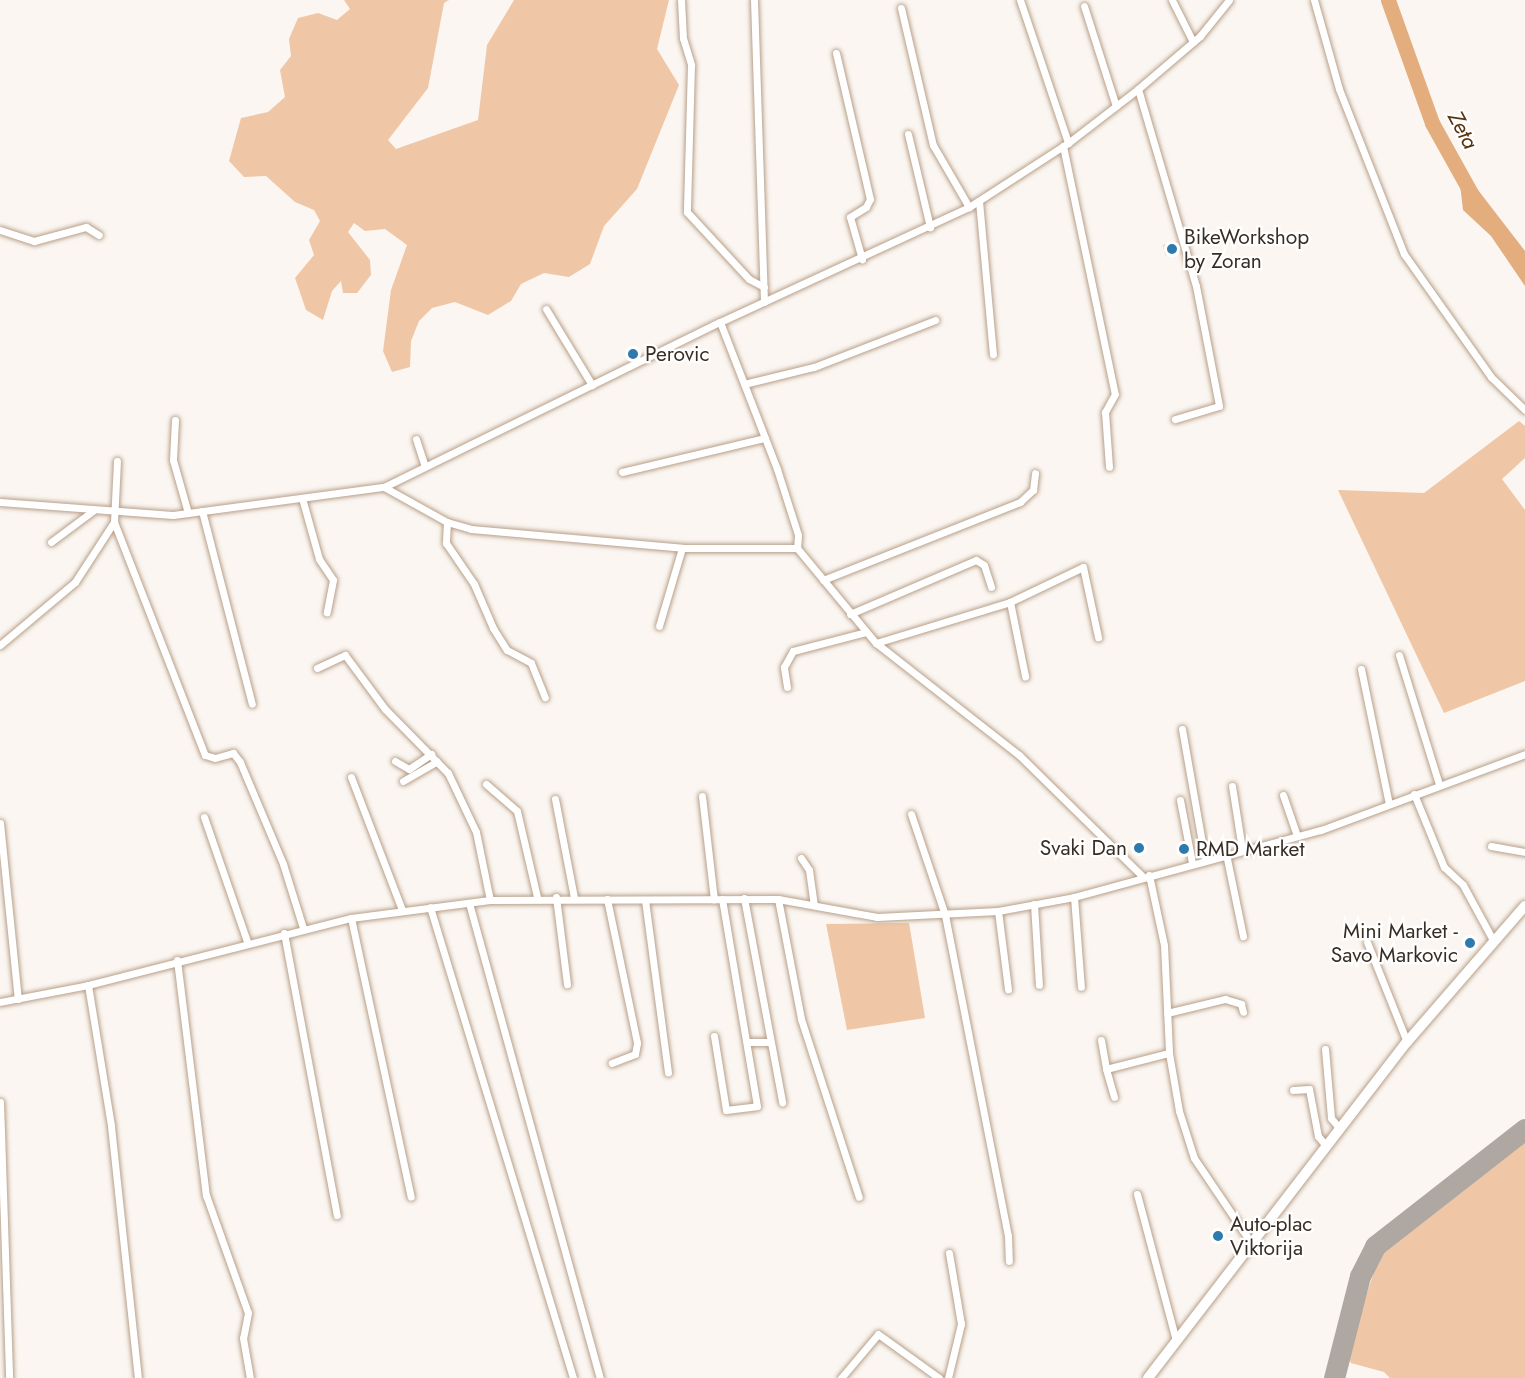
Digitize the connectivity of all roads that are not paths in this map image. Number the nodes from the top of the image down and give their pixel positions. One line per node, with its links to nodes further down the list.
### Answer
1 (681, 0): 21 (street)
2 (754, 0): 21 (street)
3 (1020, 0): 14 (street)
4 (1172, 0): 9 (street)
5 (1229, 0): 9 (street)
6 (1314, 0): 29 (street)
7 (1083, 6): 12 (street)
8 (901, 8): 16 (street)
9 (1193, 42): 11 (street)
10 (836, 53): 20 (street)
11 (1138, 89): 12 (street); 30 (street)
12 (1116, 106): 14 (street)
13 (908, 134): 17 (street)
14 (1066, 145): 15 (street); 36 (street)
15 (979, 201): 16 (street); 26 (street)
16 (969, 207): 17 (street)
17 (930, 227): 20 (street)
18 (0, 230): 19 (street)
19 (99, 235)
20 (862, 259): 22 (street)
21 (764, 287): 22 (street)
22 (764, 302): 25 (street)
23 (546, 309): 28 (street)
24 (935, 320): 27 (street)
25 (720, 322): 27 (street); 28 (street)
26 (993, 354)
27 (744, 384): 32 (street)
28 (592, 385): 35 (street)
29 (1525, 410)
30 (1175, 419)
31 (174, 420): 45 (street)
32 (765, 438): 37 (street); 49 (street)
33 (416, 439): 35 (street)
34 (117, 461): 44 (street)
35 (425, 467): 39 (street)
36 (1109, 467)
37 (622, 472)
38 (1035, 473): 51 (street)
39 (384, 487): 40 (street); 47 (street)
40 (302, 498): 43 (street); 54 (street)
41 (0, 502): 42 (street)
42 (94, 510): 44 (street); 48 (street)
43 (202, 511): 45 (street); 67 (street)
44 (115, 512): 45 (street); 46 (street)
45 (188, 513)
46 (114, 522): 60 (street); 115 (street)
47 (447, 522): 50 (street); 66 (street)
48 (51, 542)
49 (797, 548): 50 (street); 51 (street)
50 (682, 549): 56 (street)
51 (823, 580): 55 (street)
52 (991, 587): 55 (street)
53 (1010, 602): 58 (street); 59 (street); 64 (street)
54 (327, 612)
55 (850, 614): 57 (street)
56 (659, 626)
57 (866, 632): 59 (street); 65 (street)
58 (1098, 637)
59 (876, 643): 95 (street)
60 (0, 645)
61 (1400, 655): 76 (street)
62 (316, 668): 69 (street)
63 (1361, 669): 83 (street)
64 (1025, 676)
65 (787, 687)
66 (545, 697)
67 (252, 704)
68 (1182, 729): 93 (street)
69 (431, 754): 71 (street); 72 (street)
70 (1525, 754): 76 (street)
71 (395, 761)
72 (437, 761): 74 (street); 104 (street)
73 (351, 777): 111 (street)
74 (404, 781)
75 (486, 784): 96 (street)
76 (1439, 784): 78 (street)
77 (1232, 786): 89 (street)
78 (1414, 794): 83 (street); 118 (street)
79 (1282, 795): 87 (street)
80 (702, 796): 102 (street)
81 (555, 799): 99 (street)
82 (1180, 800): 94 (street)
83 (1389, 804): 87 (street)
84 (911, 814): 113 (street)
85 (204, 816): 119 (street)
86 (0, 823): 127 (street)
87 (1297, 836): 89 (street)
88 (1491, 846): 90 (street)
89 (1242, 849): 91 (street)
90 (1525, 852)
91 (1226, 854): 93 (street); 117 (street)
92 (801, 858): 108 (street)
93 (1204, 859): 94 (street)
94 (1192, 863): 95 (street)
95 (1145, 876): 98 (street); 130 (street)
96 (537, 897): 97 (street); 104 (street)
97 (556, 897): 99 (street); 122 (street)
98 (1074, 897): 107 (street); 125 (street)
99 (574, 898): 101 (street)
100 (744, 898): 102 (street); 103 (street); 134 (street)
101 (607, 899): 105 (street); 138 (street)
102 (718, 899): 105 (street); 133 (street)
103 (778, 899): 108 (street); 149 (street)
104 (490, 900): 106 (street)
105 (645, 900): 140 (street)
106 (469, 903): 110 (street); 159 (street)
107 (1034, 904): 112 (street); 124 (street)
108 (814, 905): 113 (street)
109 (1525, 906): 118 (main road)
110 (430, 907): 111 (street); 158 (street)
111 (402, 910): 114 (street)
112 (998, 911): 113 (street); 126 (street)
113 (945, 915): 153 (street)
114 (351, 918): 115 (street); 148 (street)
115 (303, 928): 116 (street)
116 (284, 933): 119 (street); 150 (street)
117 (1243, 936)
118 (1493, 940): 135 (main road)
119 (247, 941): 121 (street)
120 (1367, 942): 135 (street)
121 (177, 960): 123 (street); 157 (street)
122 (567, 984)
123 (88, 985): 127 (street); 156 (street)
124 (1039, 985)
125 (1081, 987)
126 (1008, 989)
127 (18, 999): 128 (street)
128 (0, 1002)
129 (1243, 1012): 130 (street)
130 (1167, 1013): 137 (street)
131 (714, 1036): 133 (street)
132 (1101, 1040): 139 (street)
133 (748, 1042): 134 (street)
134 (768, 1042): 144 (street)
135 (1407, 1042): 145 (main road)
136 (1325, 1049): 145 (street)
137 (1169, 1053): 139 (street); 151 (street)
138 (612, 1063)
139 (1106, 1069): 142 (street)
140 (668, 1072)
141 (1293, 1090): 146 (street)
142 (1114, 1097)
143 (0, 1102): 155 (street)
144 (782, 1102)
145 (1340, 1128): 146 (main road)
146 (1326, 1146): 151 (main road)
147 (1137, 1194): 154 (street)
148 (411, 1197)
149 (859, 1197)
150 (337, 1215)
151 (1252, 1244): 154 (main road)
152 (949, 1253): 162 (street)
153 (1009, 1261)
154 (1176, 1341): 163 (main road)
155 (9, 1378)
156 (138, 1378)
157 (250, 1378)
158 (573, 1378)
159 (600, 1378)
160 (841, 1378): 161 (street)
161 (939, 1378)
162 (948, 1378)
163 (1148, 1378)

